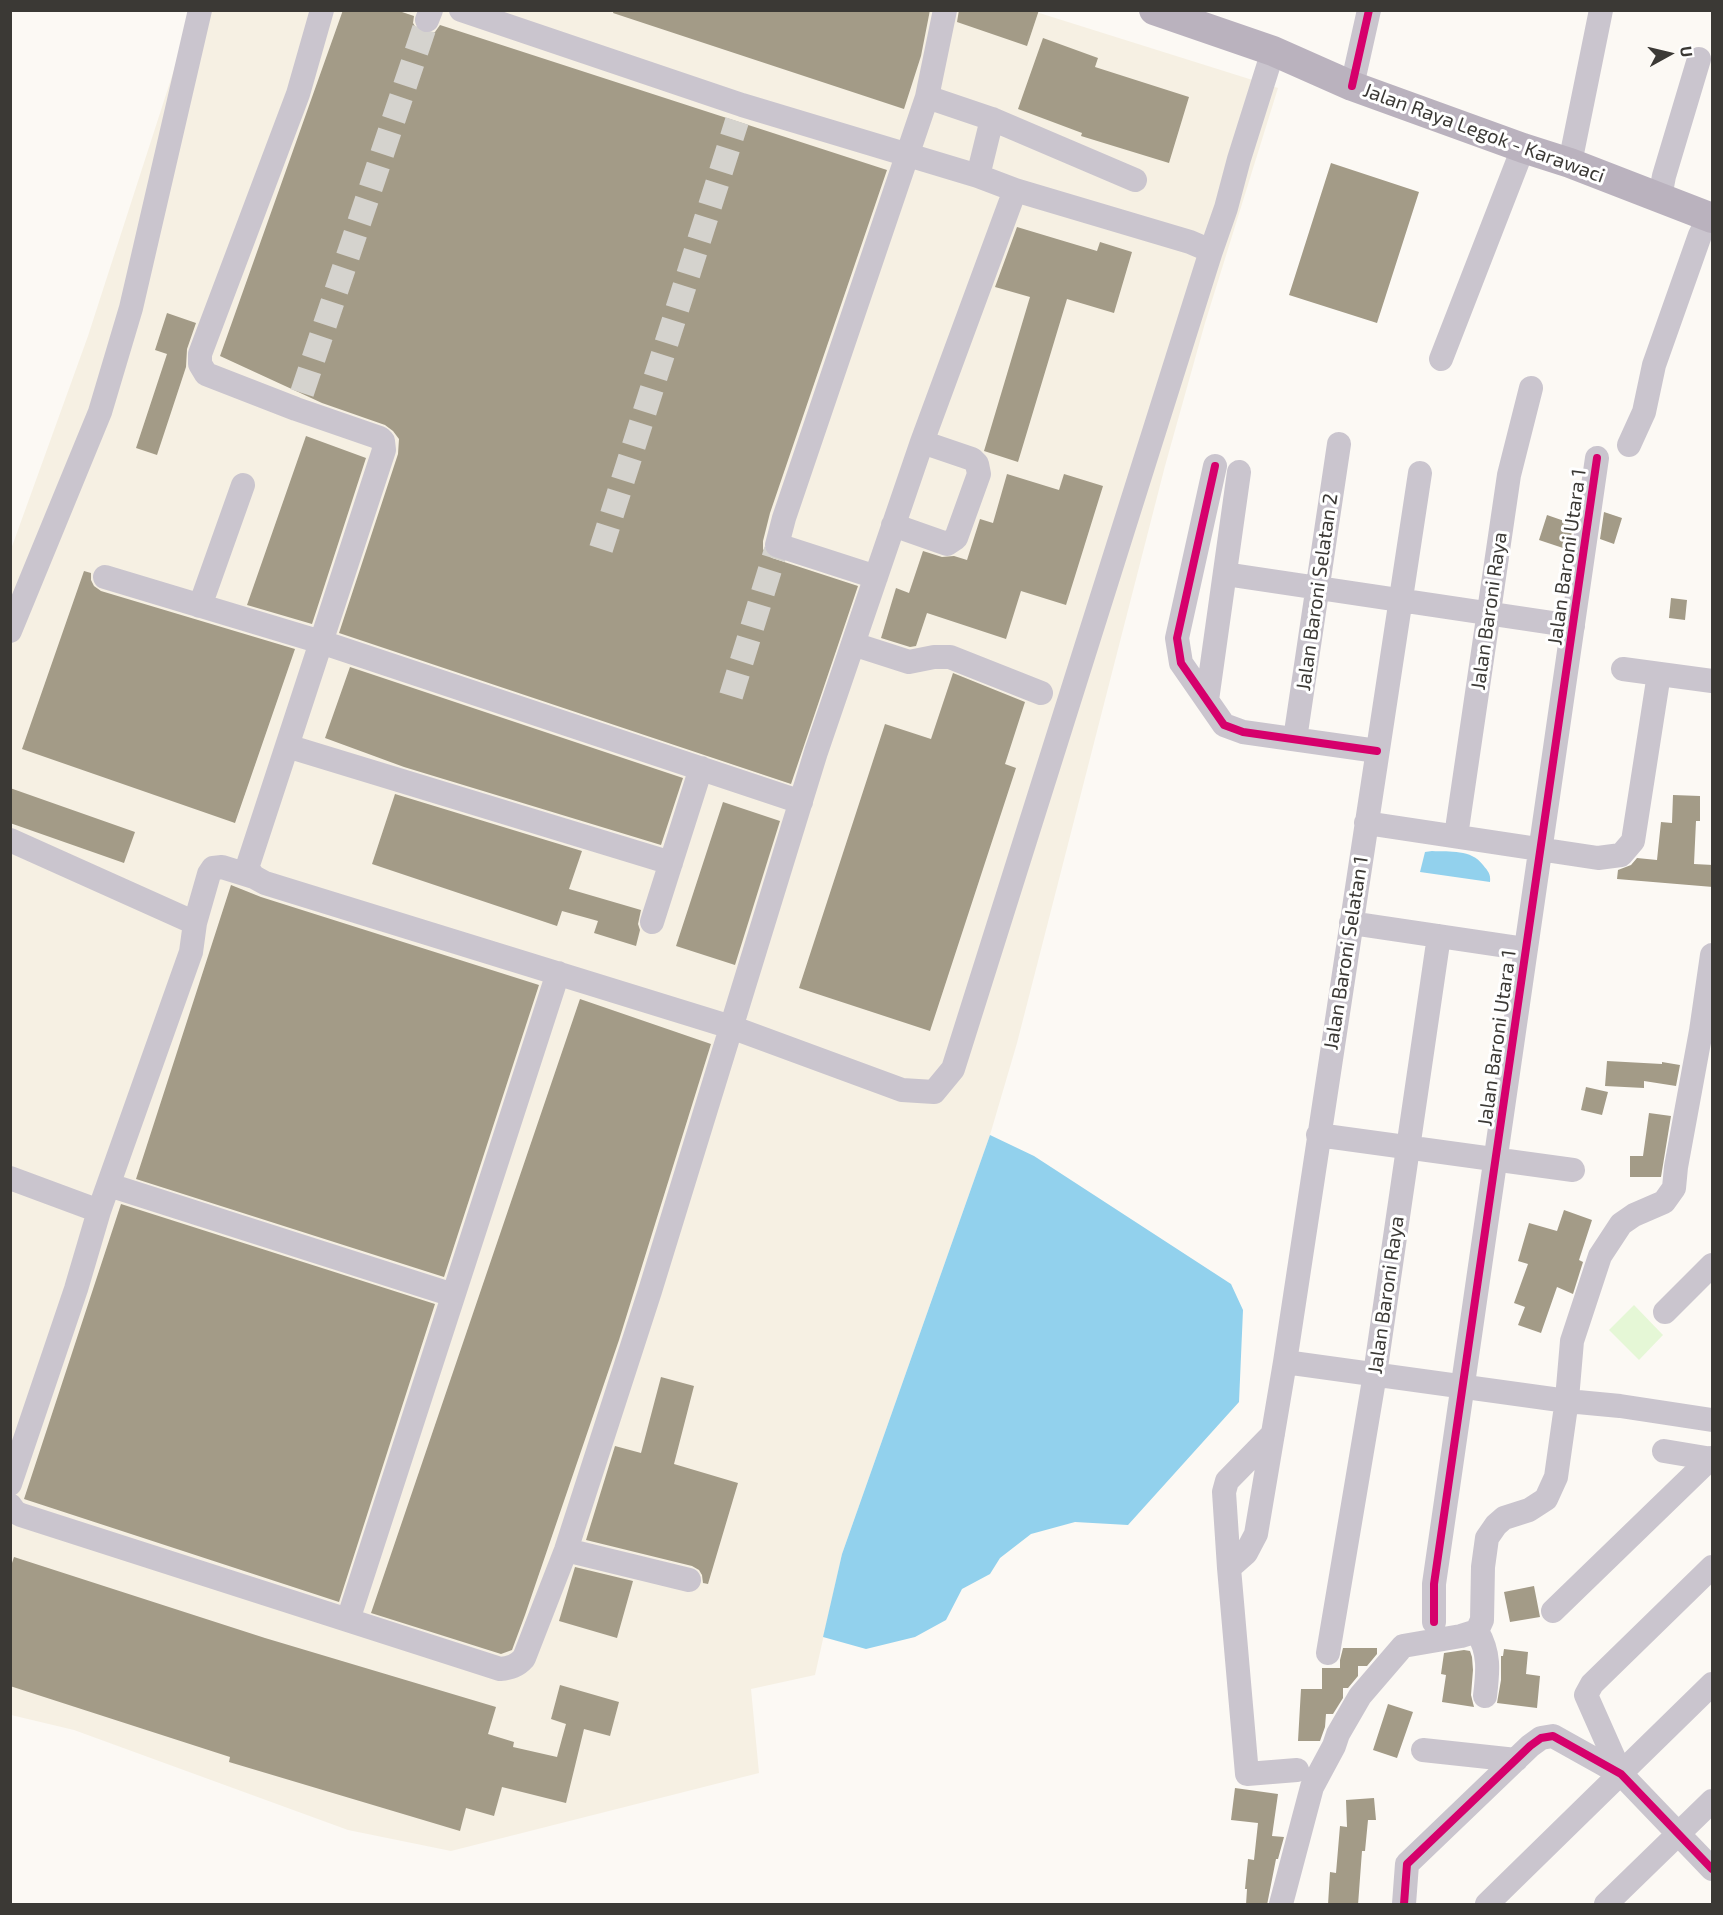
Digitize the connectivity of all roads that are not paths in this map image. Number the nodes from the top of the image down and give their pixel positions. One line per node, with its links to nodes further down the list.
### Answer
1 (200, 10): 41 (street)
2 (322, 10): 42 (street)
3 (460, 10): 14 (street)
4 (945, 10): 11 (street)
5 (1369, 10): 10 (street)
6 (1601, 10): 15 (street)
7 (1171, 14): 8 (main road, Jalan Raya Legok - Karawaci)
8 (1273, 51): 10 (main road, Jalan Raya Legok - Karawaci); 21 (street)
9 (1699, 59): 19 (street)
10 (1352, 86): 13 (main road, Jalan Raya Legok - Karawaci)
11 (927, 97): 12 (street); 14 (street)
12 (992, 119): 16 (street); 17 (street)
13 (1523, 148): 15 (main road, Jalan Raya Legok - Karawaci); 22 (street)
14 (907, 154): 16 (street); 35 (street)
15 (1570, 163): 19 (main road, Jalan Raya Legok - Karawaci)
16 (978, 176): 18 (street)
17 (1135, 180)
18 (1015, 190): 21 (street); 24 (street)
19 (1660, 197): 20 (main road, Jalan Raya Legok - Karawaci)
20 (1711, 218): 26 (street)
21 (1211, 251): 67 (street)
22 (1442, 359)
23 (1531, 388): 39 (street, Jalan Baroni Raya)
24 (922, 442): 32 (street); 32 (street)
25 (1339, 444): 36 (street, Jalan Baroni Selatan 2)
26 (1629, 444)
27 (1598, 458): 40 (street, Jalan Baroni Utara 1)
28 (1215, 466): 48 (street)
29 (1239, 472): 33 (street)
30 (1420, 473): 37 (street, Jalan Baroni Selatan 1)
31 (243, 485): 38 (street)
32 (893, 525): 35 (street)
33 (1225, 574): 36 (street); 48 (street)
34 (105, 577): 38 (street)
35 (876, 577): 43 (street)
36 (1317, 588): 37 (street); 49 (street, Jalan Baroni Selatan 2)
37 (1400, 601): 39 (street); 51 (street, Jalan Baroni Selatan 1)
38 (200, 606): 42 (street)
39 (1489, 614): 40 (street); 55 (street, Jalan Baroni Raya)
40 (1573, 626): 57 (street, Jalan Baroni Utara 1)
41 (10, 631)
42 (321, 642): 50 (street); 52 (street)
43 (853, 644): 47 (street); 53 (street)
44 (1623, 669): 45 (street)
45 (1659, 674): 46 (street); 57 (street)
46 (1713, 681)
47 (1041, 693)
48 (1207, 700): 49 (street)
49 (1295, 739): 51 (street)
50 (287, 746): 58 (street); 59 (street)
51 (1377, 751): 54 (street, Jalan Baroni Selatan 1)
52 (701, 768): 53 (street); 58 (street)
53 (801, 801): 67 (street)
54 (1366, 823): 55 (street); 62 (street, Jalan Baroni Selatan 1)
55 (1456, 836): 57 (street)
56 (10, 840): 61 (street)
57 (1541, 849): 64 (street, Jalan Baroni Utara 1)
58 (671, 863): 60 (street)
59 (254, 877): 61 (street); 66 (street)
60 (652, 922)
61 (195, 923): 73 (street)
62 (1351, 923): 63 (street); 68 (street, Jalan Baroni Selatan 1)
63 (1439, 936): 64 (street); 69 (street, Jalan Baroni Raya)
64 (1526, 949): 70 (street, Jalan Baroni Utara 1)
65 (1713, 955): 81 (street)
66 (558, 973): 67 (street); 76 (street)
67 (731, 1027): 88 (street)
68 (1318, 1135): 69 (street); 78 (street, Jalan Baroni Selatan 1)
69 (1408, 1147): 70 (street); 79 (street, Jalan Baroni Raya)
70 (1496, 1160): 71 (street); 80 (street, Jalan Baroni Utara 1)
71 (1573, 1170)
72 (10, 1178): 74 (street)
73 (109, 1185): 74 (street); 76 (street)
74 (99, 1211): 86 (street)
75 (1713, 1265): 77 (street)
76 (453, 1295): 93 (street)
77 (1665, 1312)
78 (1285, 1362): 79 (street); 83 (street, Jalan Baroni Selatan 1)
79 (1375, 1374): 80 (street); 96 (street, Jalan Baroni Raya)
80 (1463, 1386): 81 (street); 94 (street, Jalan Baroni Utara 1)
81 (1567, 1401): 82 (street); 95 (street)
82 (1713, 1420)
83 (1273, 1434): 89 (street, Jalan Baroni Selatan 1); 89 (street)
84 (1664, 1451): 85 (street)
85 (1712, 1459): 92 (street)
86 (10, 1484)
87 (10, 1505): 93 (street)
88 (566, 1550): 91 (street); 93 (street)
89 (1229, 1568): 101 (street)
90 (1713, 1568): 102 (street)
91 (688, 1580)
92 (1553, 1611)
93 (348, 1620)
94 (1434, 1622)
95 (1478, 1631): 98 (street); 106 (street)
96 (1328, 1653)
97 (1713, 1684): 102 (street)
98 (1485, 1696)
99 (1423, 1750): 100 (street)
100 (1516, 1760): 102 (street); 107 (street)
101 (1297, 1770)
102 (1621, 1774): 104 (street); 108 (street)
103 (1713, 1801): 104 (street)
104 (1679, 1834): 105 (street); 109 (street)
105 (1713, 1869)
106 (1281, 1905)
107 (1404, 1905)
108 (1487, 1905)
109 (1606, 1905)

